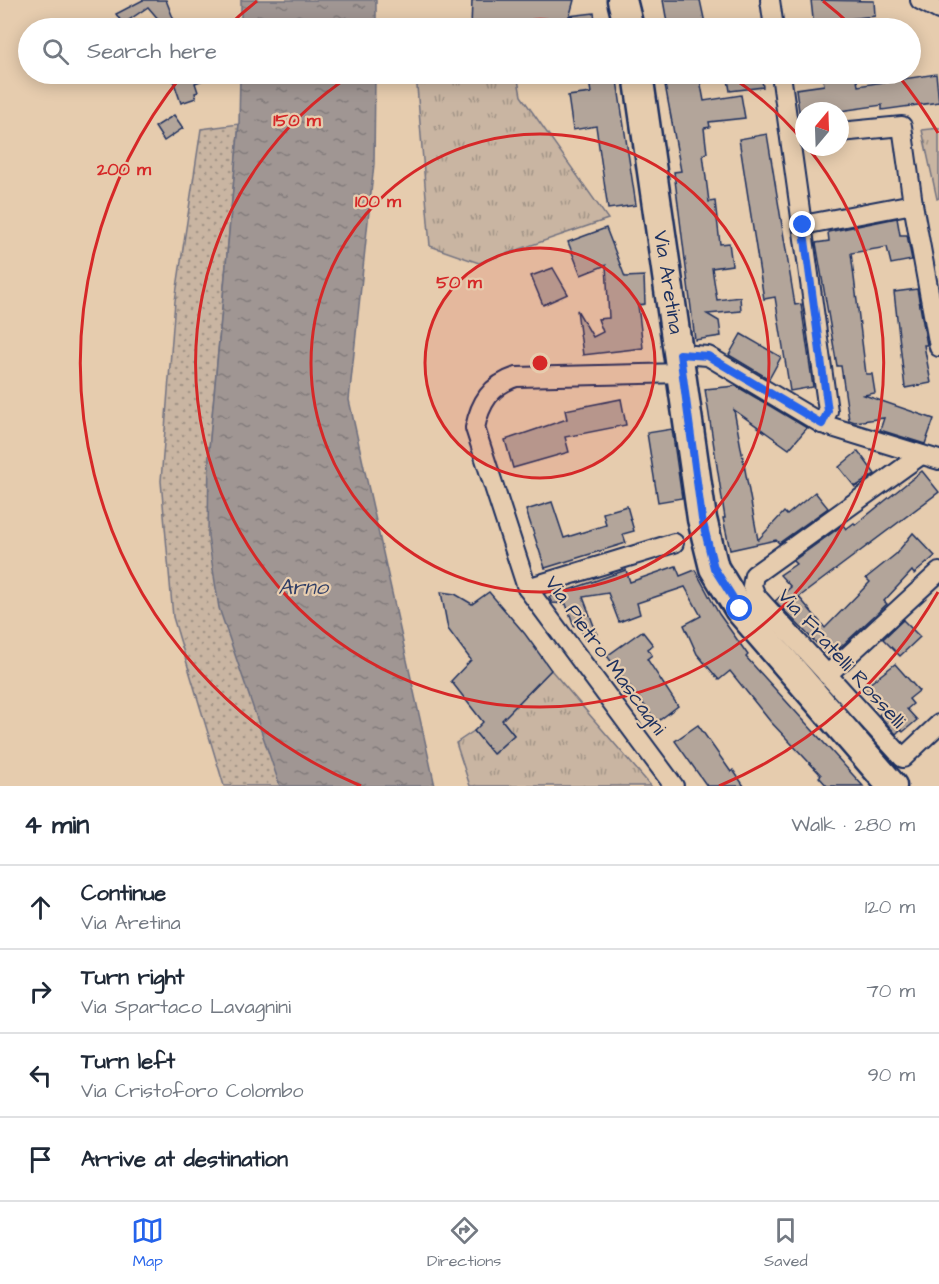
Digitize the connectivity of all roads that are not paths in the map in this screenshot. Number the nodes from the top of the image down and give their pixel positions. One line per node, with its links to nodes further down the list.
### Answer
1 (622, 0): 5 (main road)
2 (770, 0): 6 (street)
3 (920, 0): 4 (street)
4 (939, 10)
5 (626, 18)
6 (773, 18)
7 (639, 84): 15 (main road, Via Aretina)
8 (784, 84): 9 (street)
9 (795, 129)
10 (849, 131): 12 (street)
11 (798, 156): 13 (street)
12 (913, 204): 13 (street); 14 (street)
13 (803, 225): 16 (street)
14 (939, 347)
15 (681, 363): 16 (street, Via Pietro Mascagni); 21 (street, Via Pietro Mascagni); 25 (main road, Via Aretina)
16 (822, 424): 17 (street, Via Pietro Mascagni)
17 (921, 455): 18 (street, Via Pietro Mascagni); 22 (street, Via Fratelli Rosselli)
18 (939, 460)
19 (674, 543): 21 (street)
20 (939, 572): 22 (street)
21 (526, 588): 24 (street, Via Pietro Mascagni)
22 (827, 675): 23 (street, Via Fratelli Rosselli)
23 (939, 723)
24 (675, 786)
25 (892, 786)

